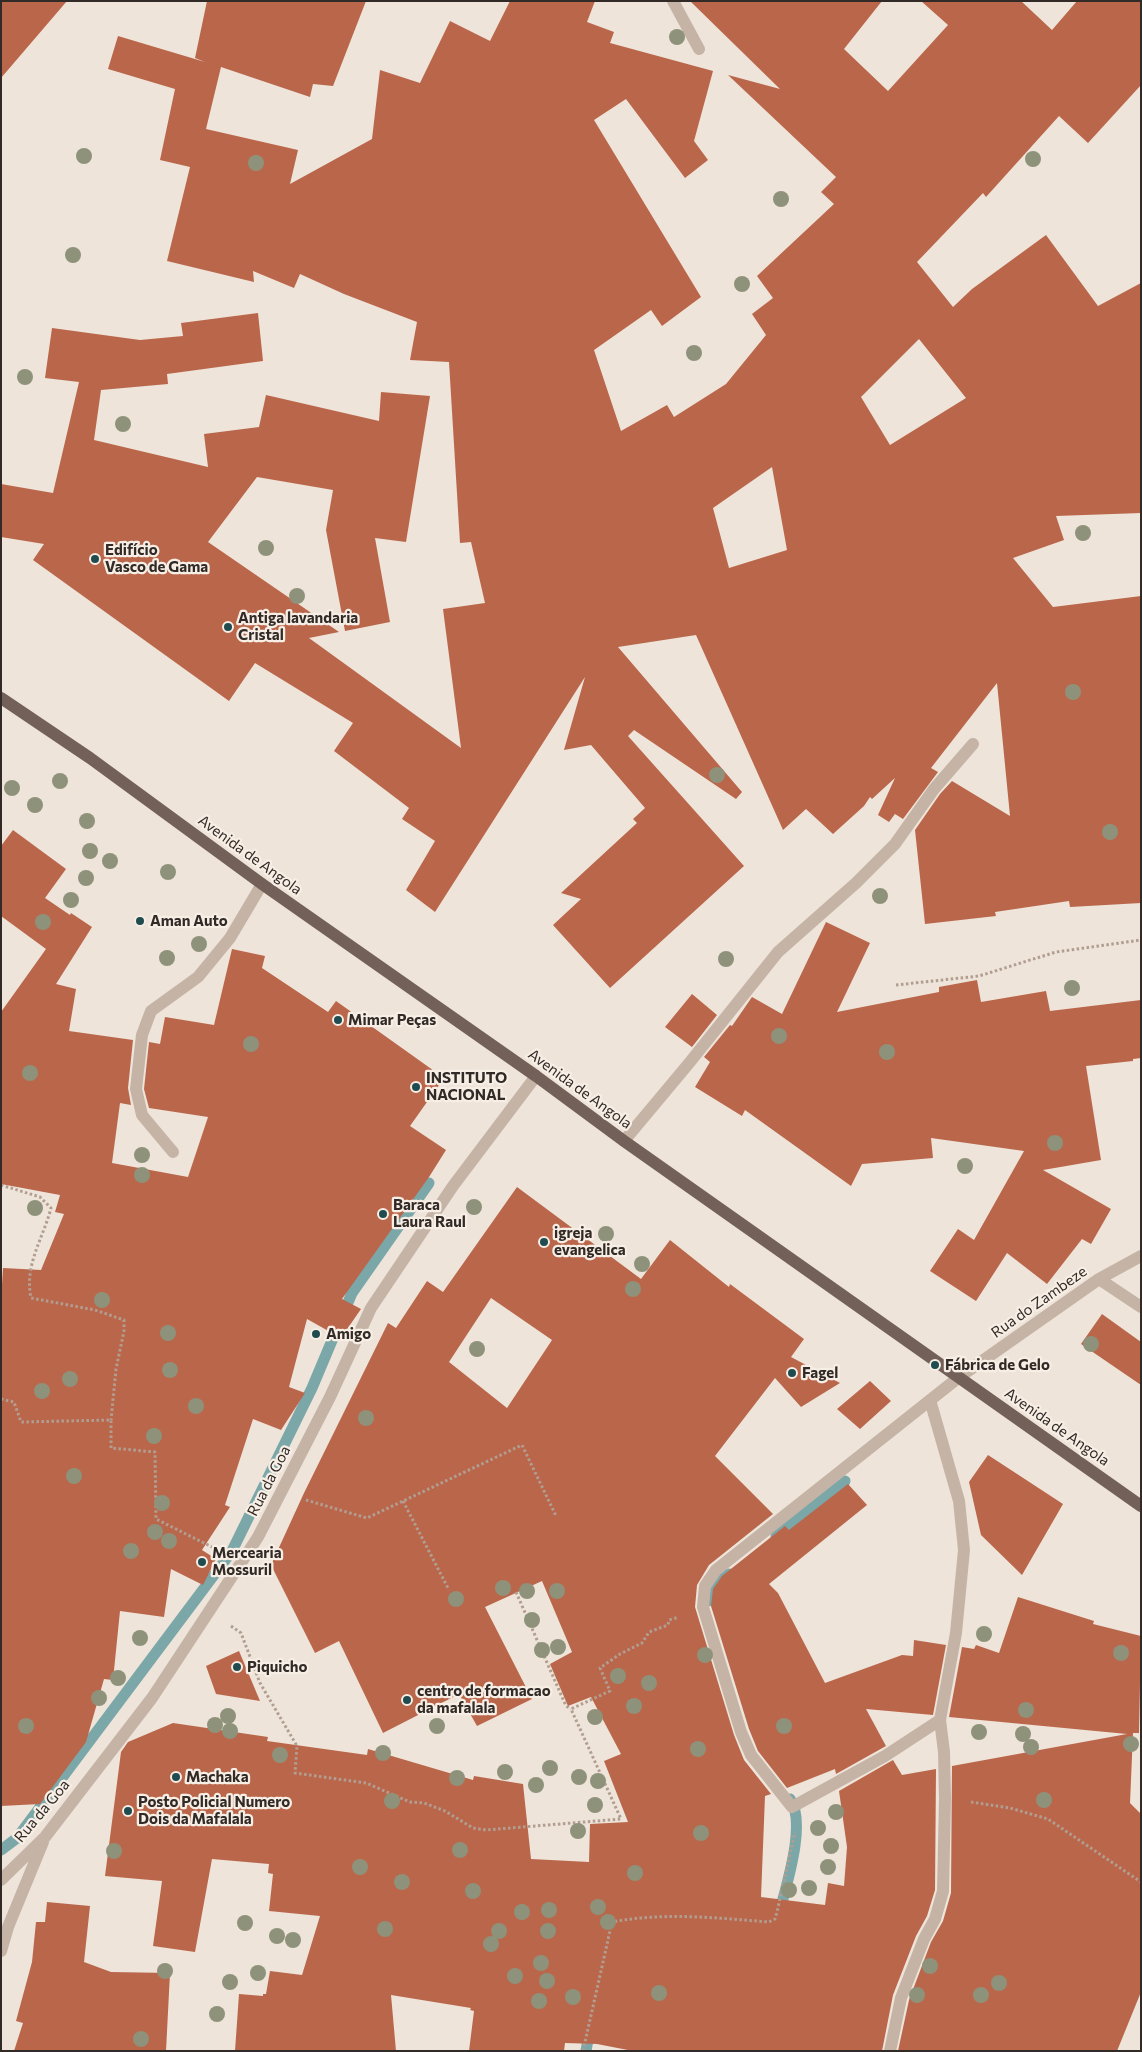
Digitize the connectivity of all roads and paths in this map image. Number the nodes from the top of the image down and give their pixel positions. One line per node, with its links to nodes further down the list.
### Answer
1 (673, 1): 2 (street)
2 (699, 49)
3 (1, 698): 5 (main road, Avenida de Angola)
4 (973, 744): 9 (street)
5 (262, 884): 8 (main road, Avenida de Angola); 10 (street)
6 (1141, 940): 7 (path)
7 (896, 985)
8 (536, 1076): 9 (main road, Avenida de Angola); 19 (street, Rua da Goa)
9 (624, 1141): 15 (main road, Avenida de Angola)
10 (173, 1152)
11 (1, 1185): 18 (path)
12 (1141, 1256): 13 (street, Rua do Zambeze)
13 (1100, 1279): 14 (street); 15 (street, Rua do Zambeze)
14 (1141, 1307)
15 (958, 1378): 17 (street, Rua do Zambeze); 21 (main road, Avenida de Angola)
16 (1, 1399): 18 (path)
17 (930, 1400): 26 (street, Rua do Zambeze); 29 (street)
18 (111, 1420): 23 (path)
19 (285, 1486): 20 (path); 23 (street, Rua da Goa)
20 (403, 1501): 22 (path); 24 (path)
21 (1141, 1506)
22 (556, 1516)
23 (241, 1563): 27 (street, Rua da Goa)
24 (449, 1590)
25 (516, 1592): 28 (path)
26 (703, 1607): 28 (path); 31 (street)
27 (210, 1610): 28 (path); 32 (street, Rua da Goa)
28 (571, 1709)
29 (940, 1720): 30 (street); 31 (street)
30 (946, 1799): 34 (path); 37 (street)
31 (792, 1807): 36 (path)
32 (45, 1837): 33 (street, Rua da Goa); 35 (street)
33 (1, 1880)
34 (1141, 1882)
35 (1, 1952)
36 (583, 2051)
37 (890, 2051)

